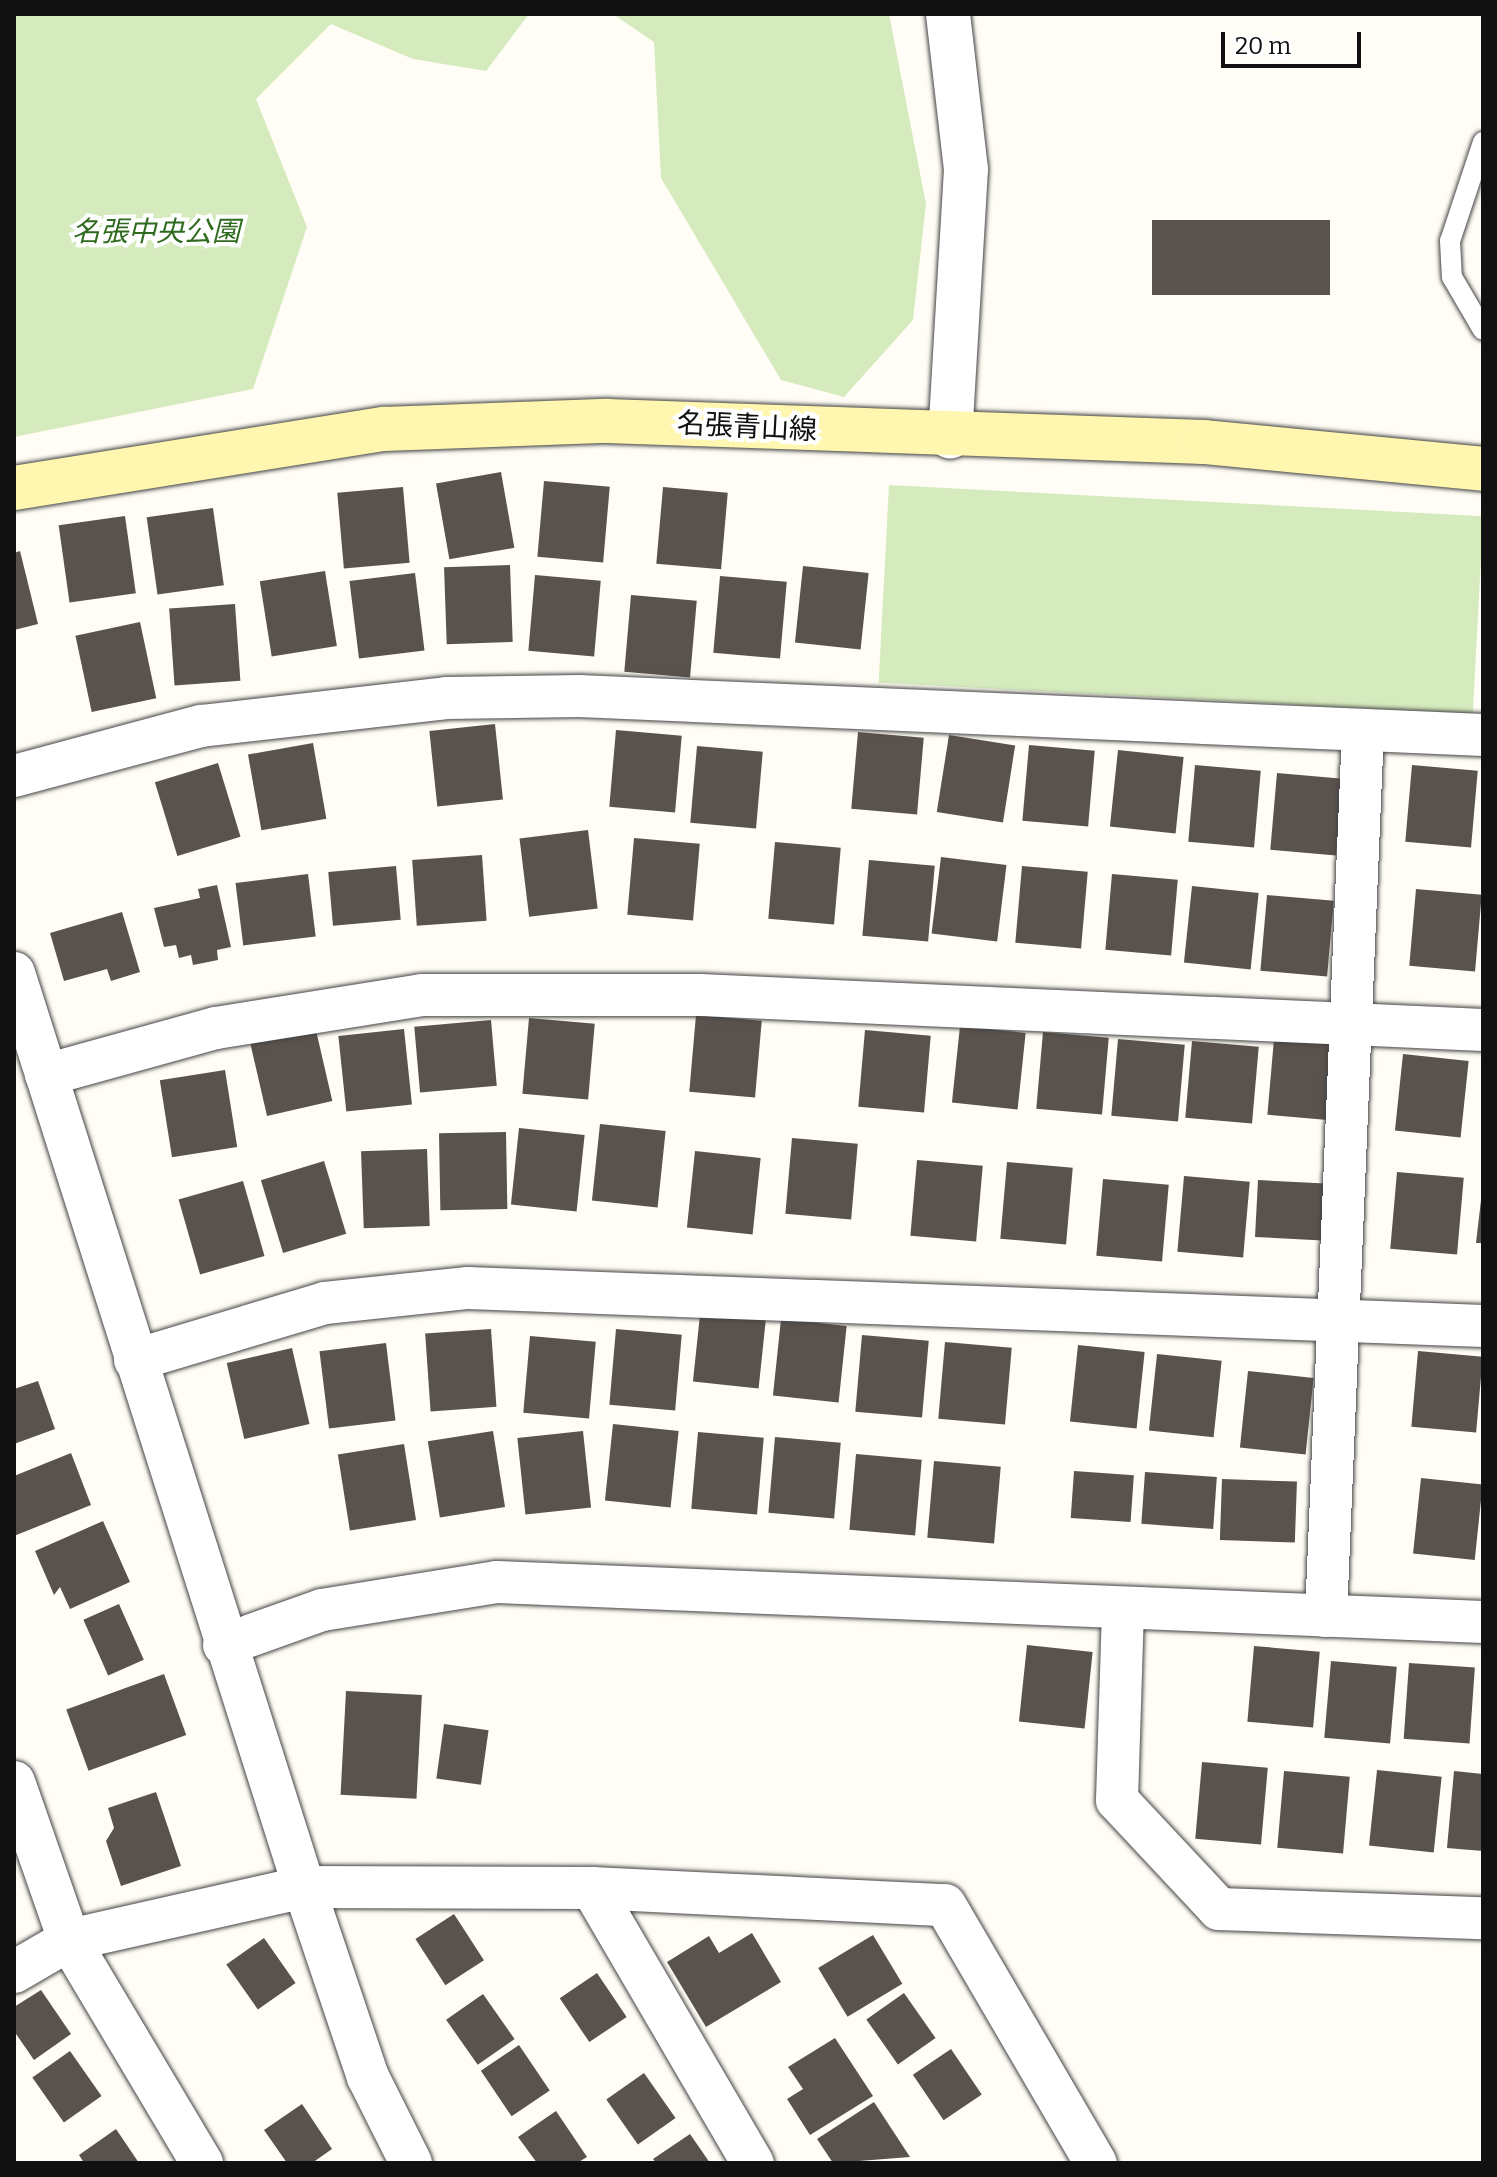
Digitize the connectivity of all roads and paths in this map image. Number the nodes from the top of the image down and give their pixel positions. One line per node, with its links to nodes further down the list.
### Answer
1 (948, 14): 4 (street)
2 (1483, 142): 3 (lane)
3 (1483, 330)
4 (950, 437): 5 (main road, 名張青山線); 6 (main road, 名張青山線)
5 (1483, 468)
6 (14, 488)
7 (1363, 730): 8 (street); 9 (street); 11 (street)
8 (1483, 735)
9 (14, 776)
10 (14, 973): 13 (street)
11 (1349, 1025): 12 (street); 13 (street); 14 (street)
12 (1483, 1030)
13 (46, 1075): 16 (street)
14 (1337, 1320): 15 (street); 16 (street); 18 (street)
15 (1483, 1326)
16 (135, 1360): 20 (street)
17 (1123, 1609): 18 (street); 20 (street); 24 (street)
18 (1326, 1616): 19 (street)
19 (1483, 1622)
20 (224, 1645): 22 (street)
21 (14, 1782): 25 (street)
22 (304, 1887): 23 (street); 25 (street); 28 (street)
23 (592, 1888): 29 (street); 30 (street)
24 (1483, 1918)
25 (69, 1940): 26 (street); 27 (street)
26 (14, 1972)
27 (202, 2163)
28 (411, 2163)
29 (753, 2163)
30 (1096, 2163)

